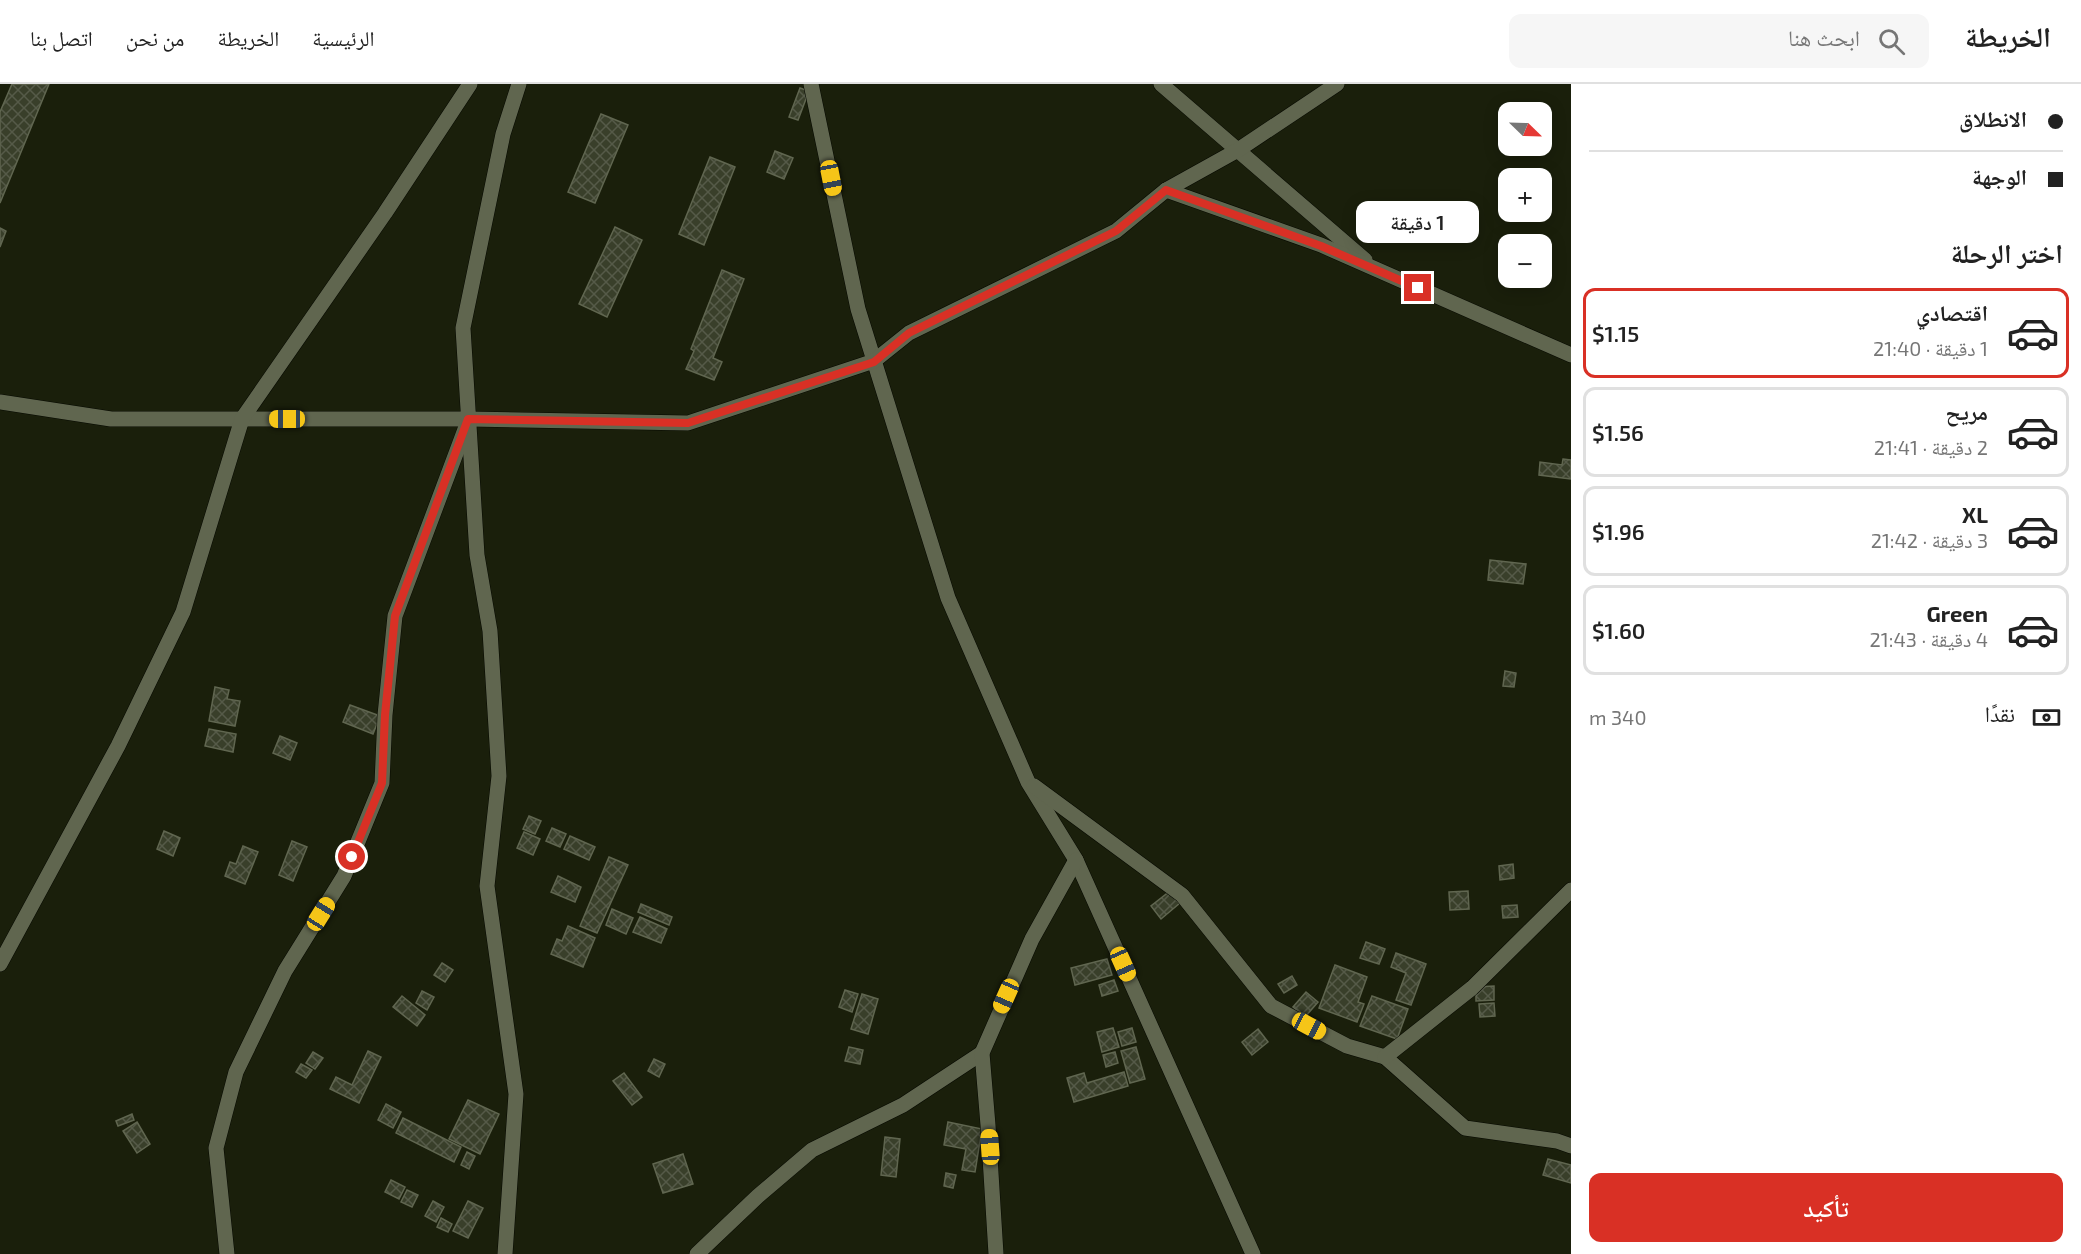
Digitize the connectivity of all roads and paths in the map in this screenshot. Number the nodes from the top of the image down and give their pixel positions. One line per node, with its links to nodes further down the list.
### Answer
1 (471, 84): 12 (street)
2 (519, 84): 13 (street)
3 (811, 84): 10 (street)
4 (1161, 84): 6 (street)
5 (1337, 84): 6 (street)
6 (1238, 150): 7 (street); 8 (street)
7 (1166, 190): 8 (street); 10 (street)
8 (1376, 270): 9 (street)
9 (1571, 355)
10 (874, 362): 13 (street); 14 (street)
11 (0, 402): 12 (street)
12 (242, 419): 13 (street); 17 (street)
13 (468, 419): 21 (street); 22 (street)
14 (1028, 782): 15 (street); 19 (street)
15 (1077, 860): 18 (street); 25 (street)
16 (1571, 890): 19 (street)
17 (0, 964)
18 (982, 1053): 23 (street); 24 (street)
19 (1385, 1058): 20 (street)
20 (1571, 1146)
21 (227, 1254)
22 (505, 1254)
23 (697, 1254)
24 (996, 1254)
25 (1253, 1254)

